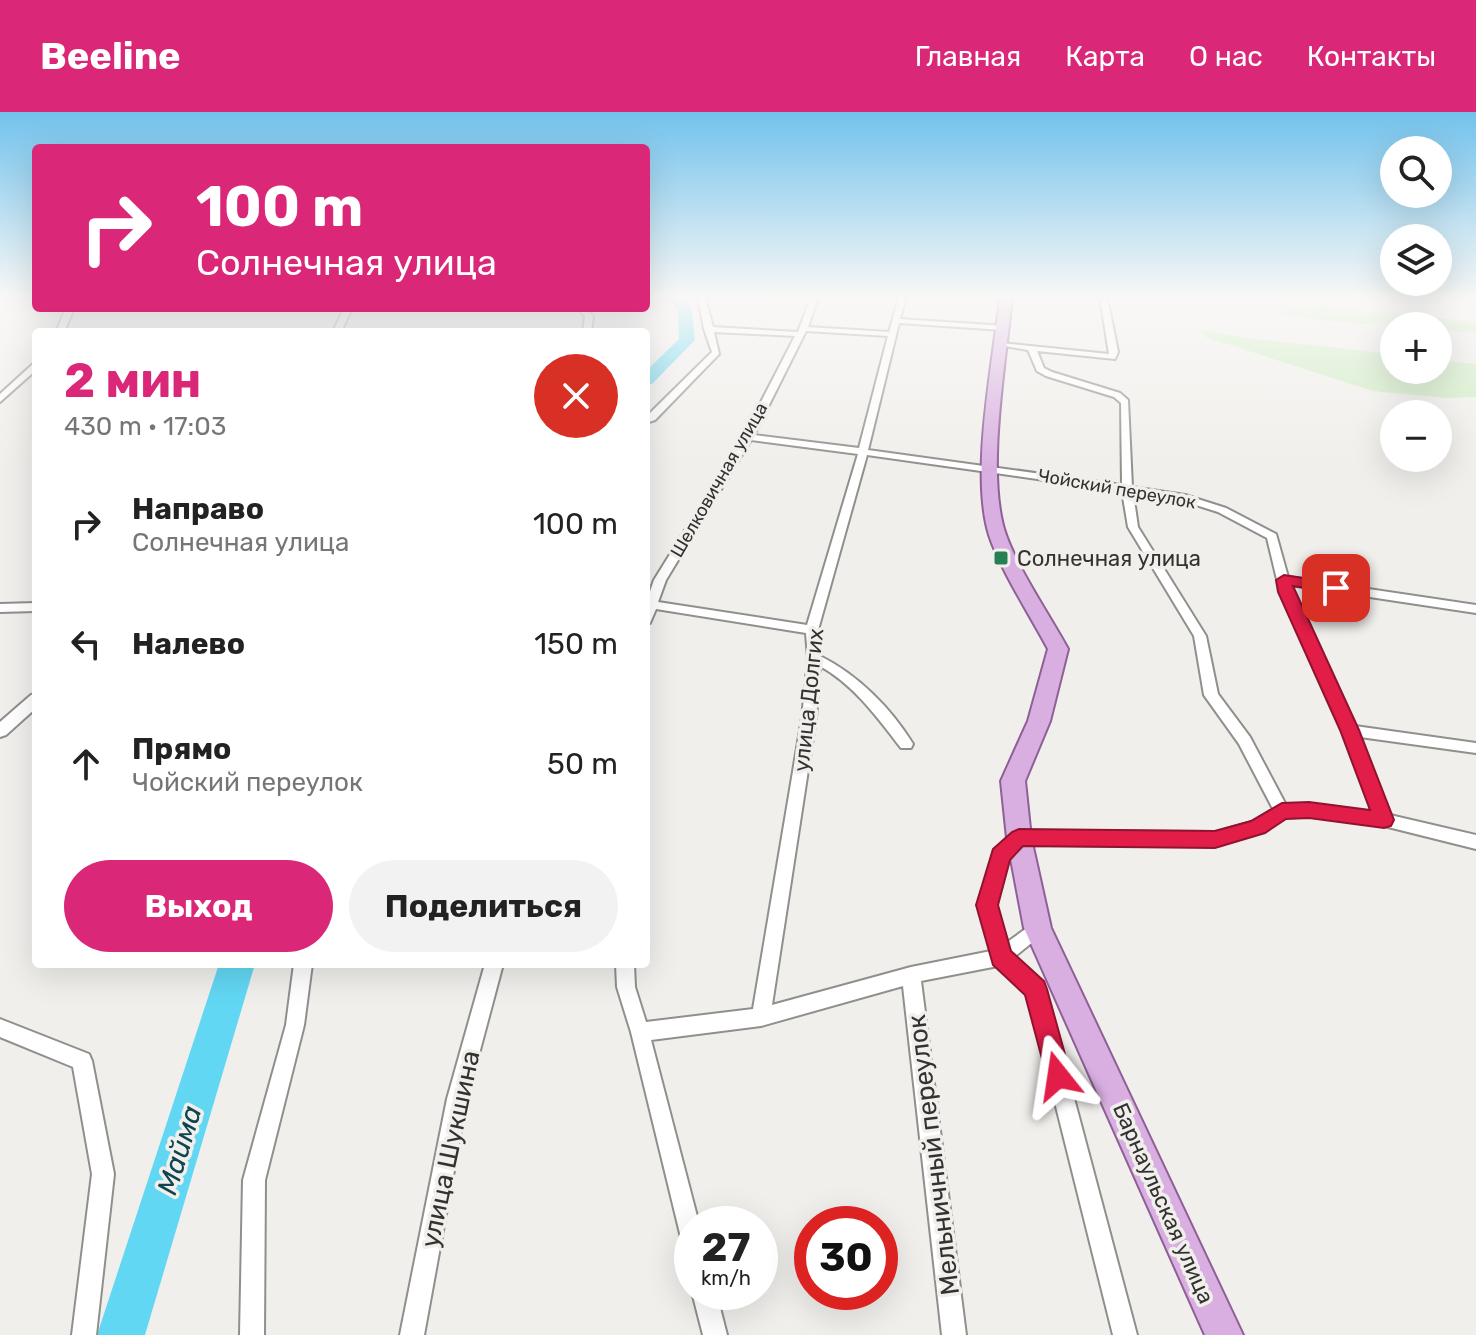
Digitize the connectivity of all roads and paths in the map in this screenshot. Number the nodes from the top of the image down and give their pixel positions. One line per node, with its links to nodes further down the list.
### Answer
1 (714, 354): 10 (street)
2 (789, 354): 11 (street, Шелковичная улица)
3 (888, 354): 12 (street, улица Долгих)
4 (1001, 354): 13 (main road, Барнаульская улица)
5 (1034, 354): 14 (street)
6 (1079, 354): 7 (street)
7 (1112, 354)
8 (32, 370): 9 (street)
9 (0, 399)
10 (650, 419)
11 (748, 437): 12 (street, Чойский переулок); 16 (street, Шелковичная улица)
12 (863, 452): 13 (street, Чойский переулок); 23 (street, улица Долгих)
13 (989, 468): 14 (street, Чойский переулок); 32 (main road, Барнаульская улица)
14 (1127, 488): 17 (street, Чойский переулок); 30 (street)
15 (650, 579): 16 (street)
16 (660, 580): 18 (street, Шелковичная улица)
17 (1284, 580): 21 (street); 26 (street, Чойский переулок)
18 (653, 605): 22 (street, Шелковичная улица); 23 (street)
19 (32, 607): 20 (street)
20 (2, 609)
21 (1476, 609)
22 (650, 611)
23 (812, 630): 24 (street, улица Долгих)
24 (814, 658): 28 (street); 40 (street, улица Долгих)
25 (32, 703): 27 (street)
26 (1350, 730): 29 (street); 31 (street, Чойский переулок)
27 (0, 731)
28 (906, 744)
29 (1476, 748)
30 (1282, 811): 31 (street); 32 (street)
31 (1384, 820): 33 (street)
32 (1019, 838): 34 (main road, Барнаульская улица); 35 (street)
33 (1476, 842)
34 (1038, 928): 35 (street); 51 (main road, Барнаульская улица)
35 (1001, 957): 39 (street); 50 (street)
36 (302, 968): 46 (street)
37 (493, 968): 47 (street, улица Шукшина)
38 (625, 968): 42 (street)
39 (911, 975): 40 (street); 49 (street, Мельничный переулок)
40 (761, 1017): 42 (street)
41 (0, 1028): 45 (street)
42 (640, 1032): 43 (street)
43 (683, 1206)
44 (709, 1310): 48 (street)
45 (84, 1335)
46 (252, 1335)
47 (412, 1335)
48 (715, 1335)
49 (954, 1335)
50 (1125, 1335)
51 (1224, 1335)

